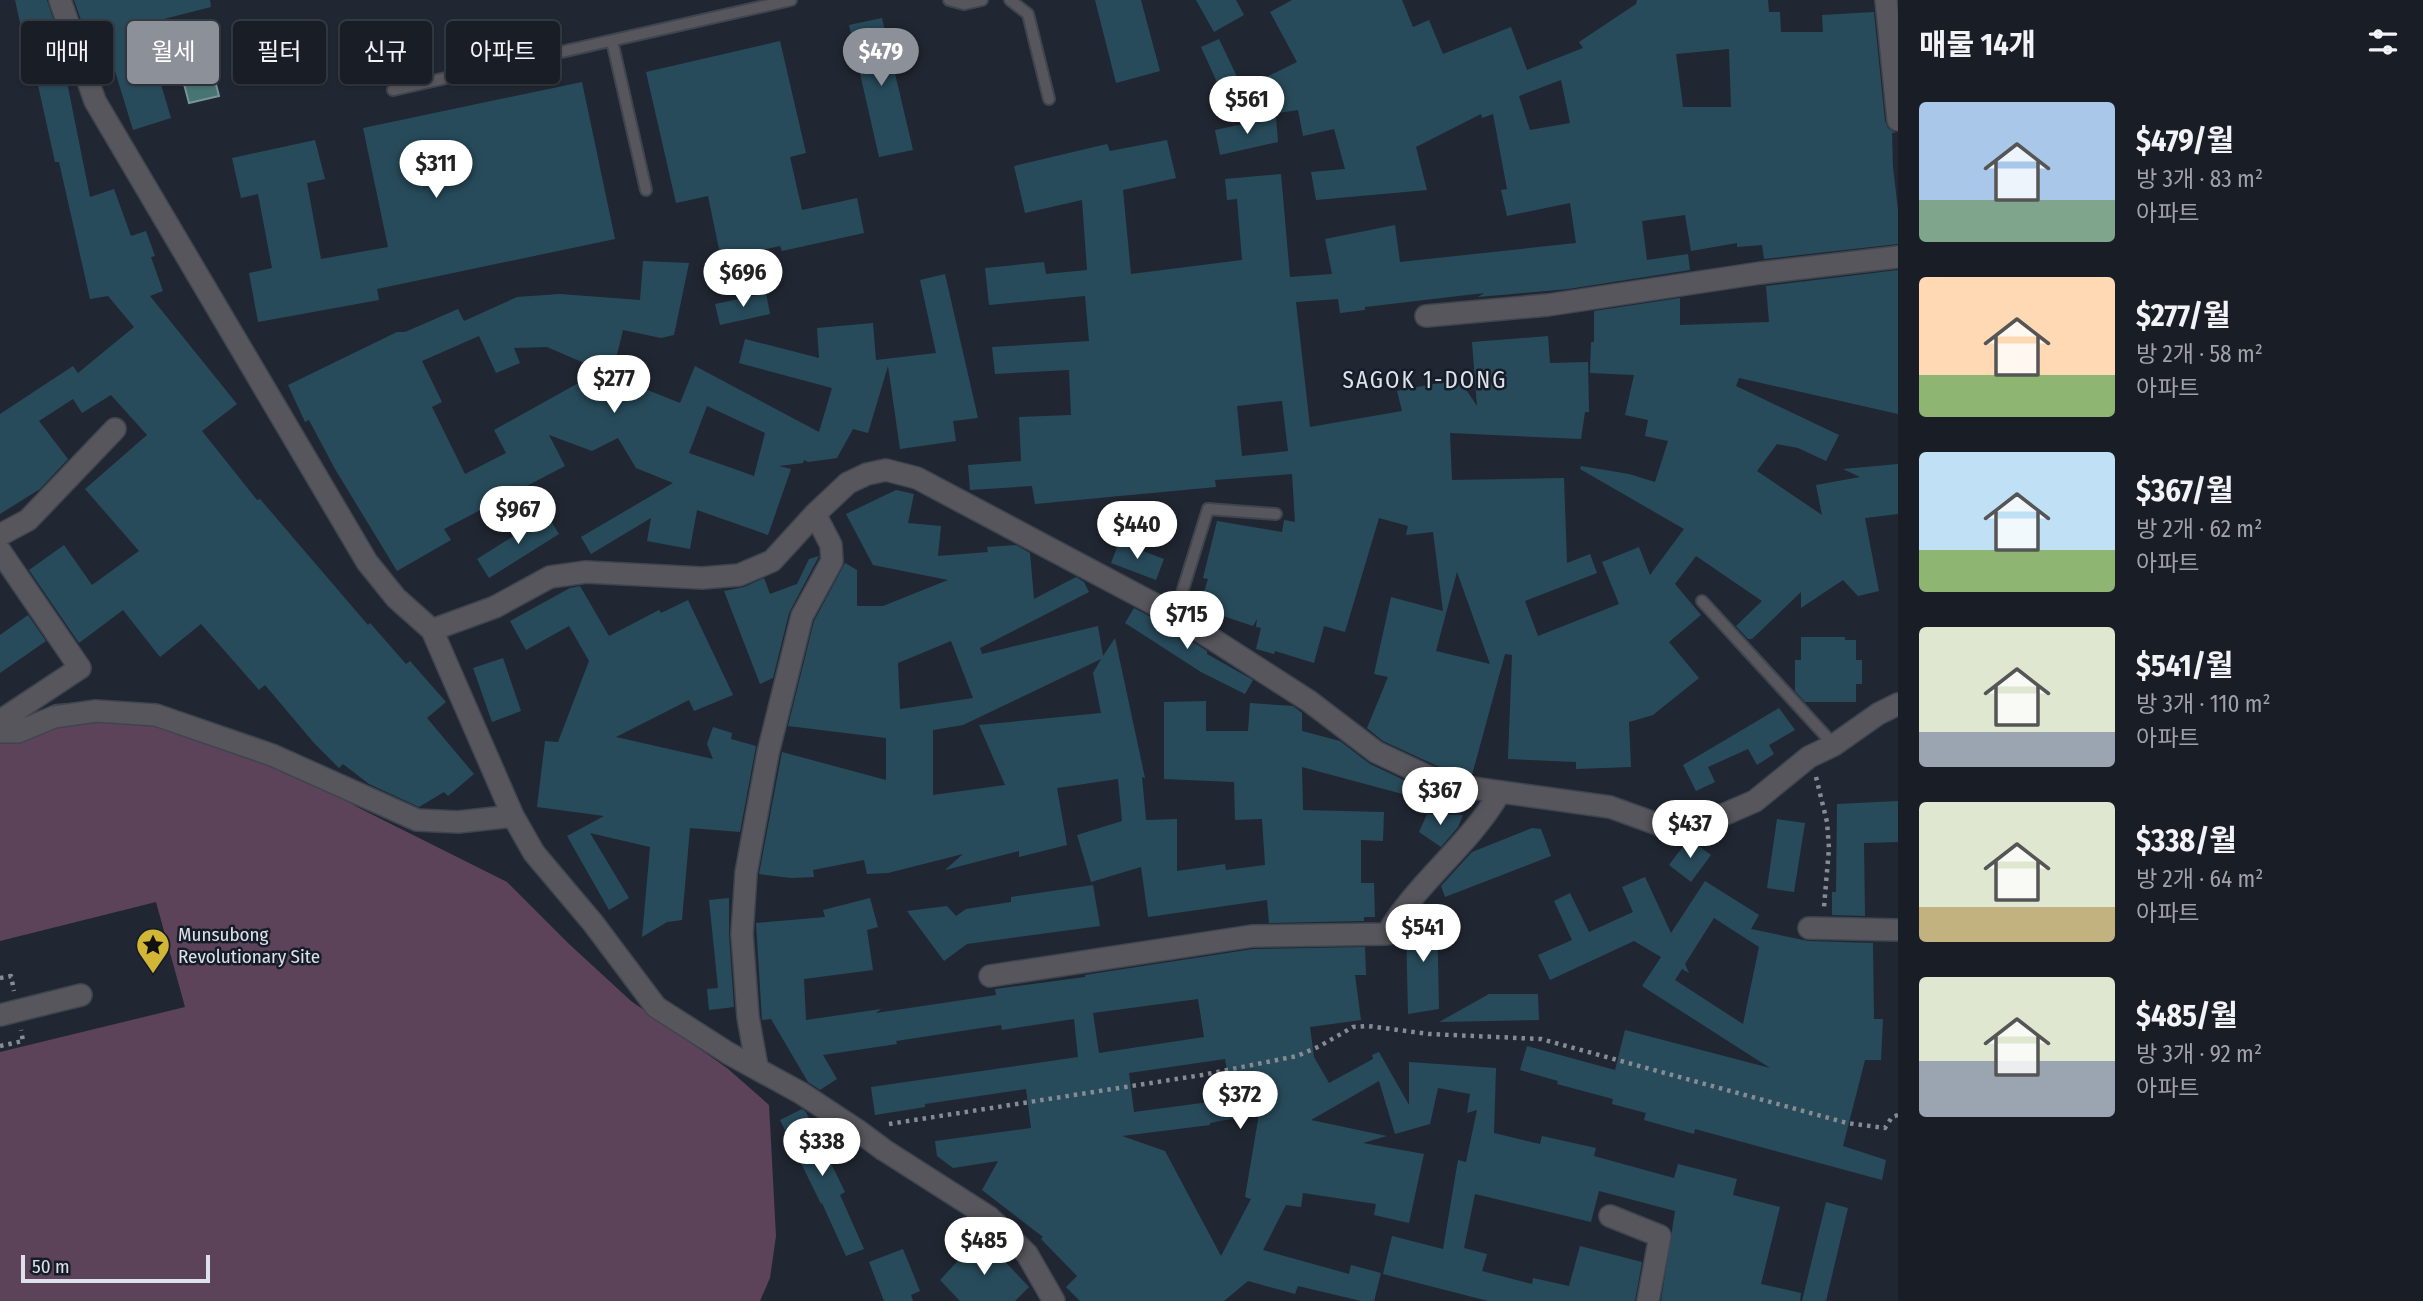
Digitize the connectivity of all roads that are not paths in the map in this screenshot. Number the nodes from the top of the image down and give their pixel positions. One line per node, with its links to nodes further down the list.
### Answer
1 (60, 0): 21 (street)
2 (791, 0): 7 (lane)
3 (949, 0): 4 (lane)
4 (982, 0)
5 (1010, 0): 9 (lane)
6 (1886, 0): 10 (street)
7 (612, 41): 8 (lane); 11 (lane)
8 (393, 90)
9 (1049, 99)
10 (1898, 120)
11 (646, 190)
12 (1898, 257): 13 (street)
13 (1426, 316)
14 (115, 429): 17 (street)
15 (815, 514): 20 (street); 21 (street); 33 (street)
16 (1276, 514): 20 (lane)
17 (0, 535)
18 (0, 551): 23 (street)
19 (1702, 601): 25 (lane)
20 (1175, 615): 26 (street)
21 (432, 630): 27 (street)
22 (1898, 704): 25 (street)
23 (0, 721)
24 (0, 732): 27 (street)
25 (1834, 745): 26 (street)
26 (1500, 792): 30 (street)
27 (513, 816): 33 (street)
28 (1816, 928): 29 (street)
29 (1898, 930)
30 (990, 976)
31 (81, 995): 32 (street)
32 (0, 1015)
33 (757, 1067): 35 (street)
34 (1609, 1216): 36 (street)
35 (1054, 1301)
36 (1648, 1301)

